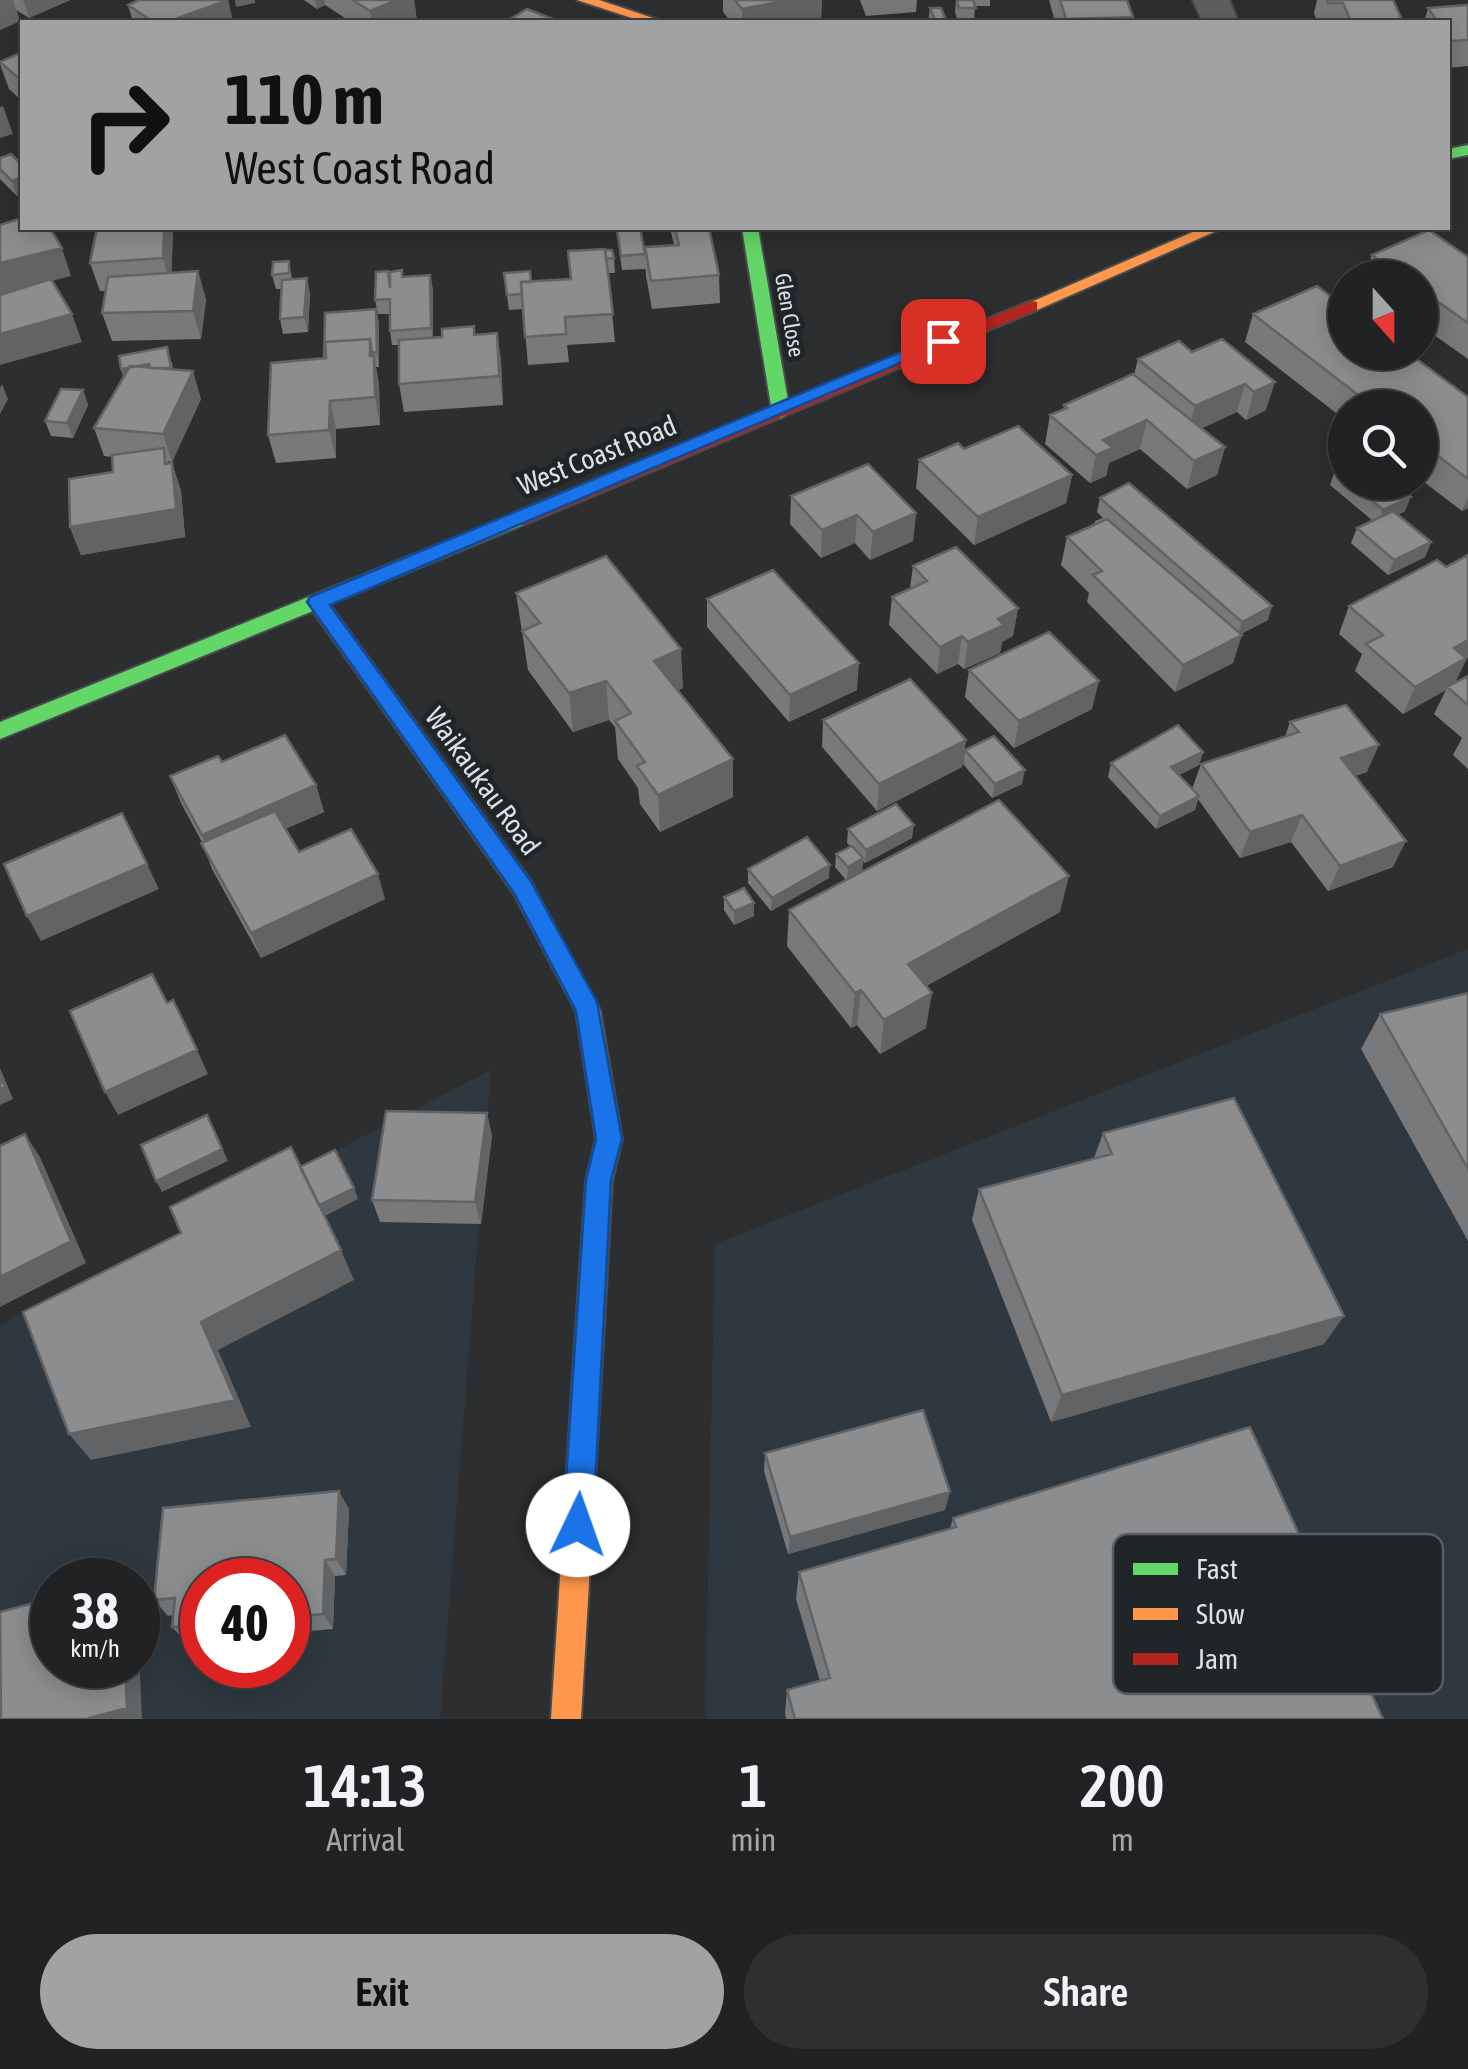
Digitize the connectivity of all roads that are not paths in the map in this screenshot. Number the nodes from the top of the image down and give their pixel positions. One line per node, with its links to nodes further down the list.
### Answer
1 (584, 0): 2 (street)
2 (651, 20)
3 (750, 230): 5 (street, Glen Close)
4 (1210, 230): 5 (street, West Coast Road)
5 (782, 412): 6 (street, West Coast Road)
6 (317, 602): 7 (street, West Coast Road); 8 (street, Waikaukau Road)
7 (0, 731)
8 (566, 1719)

